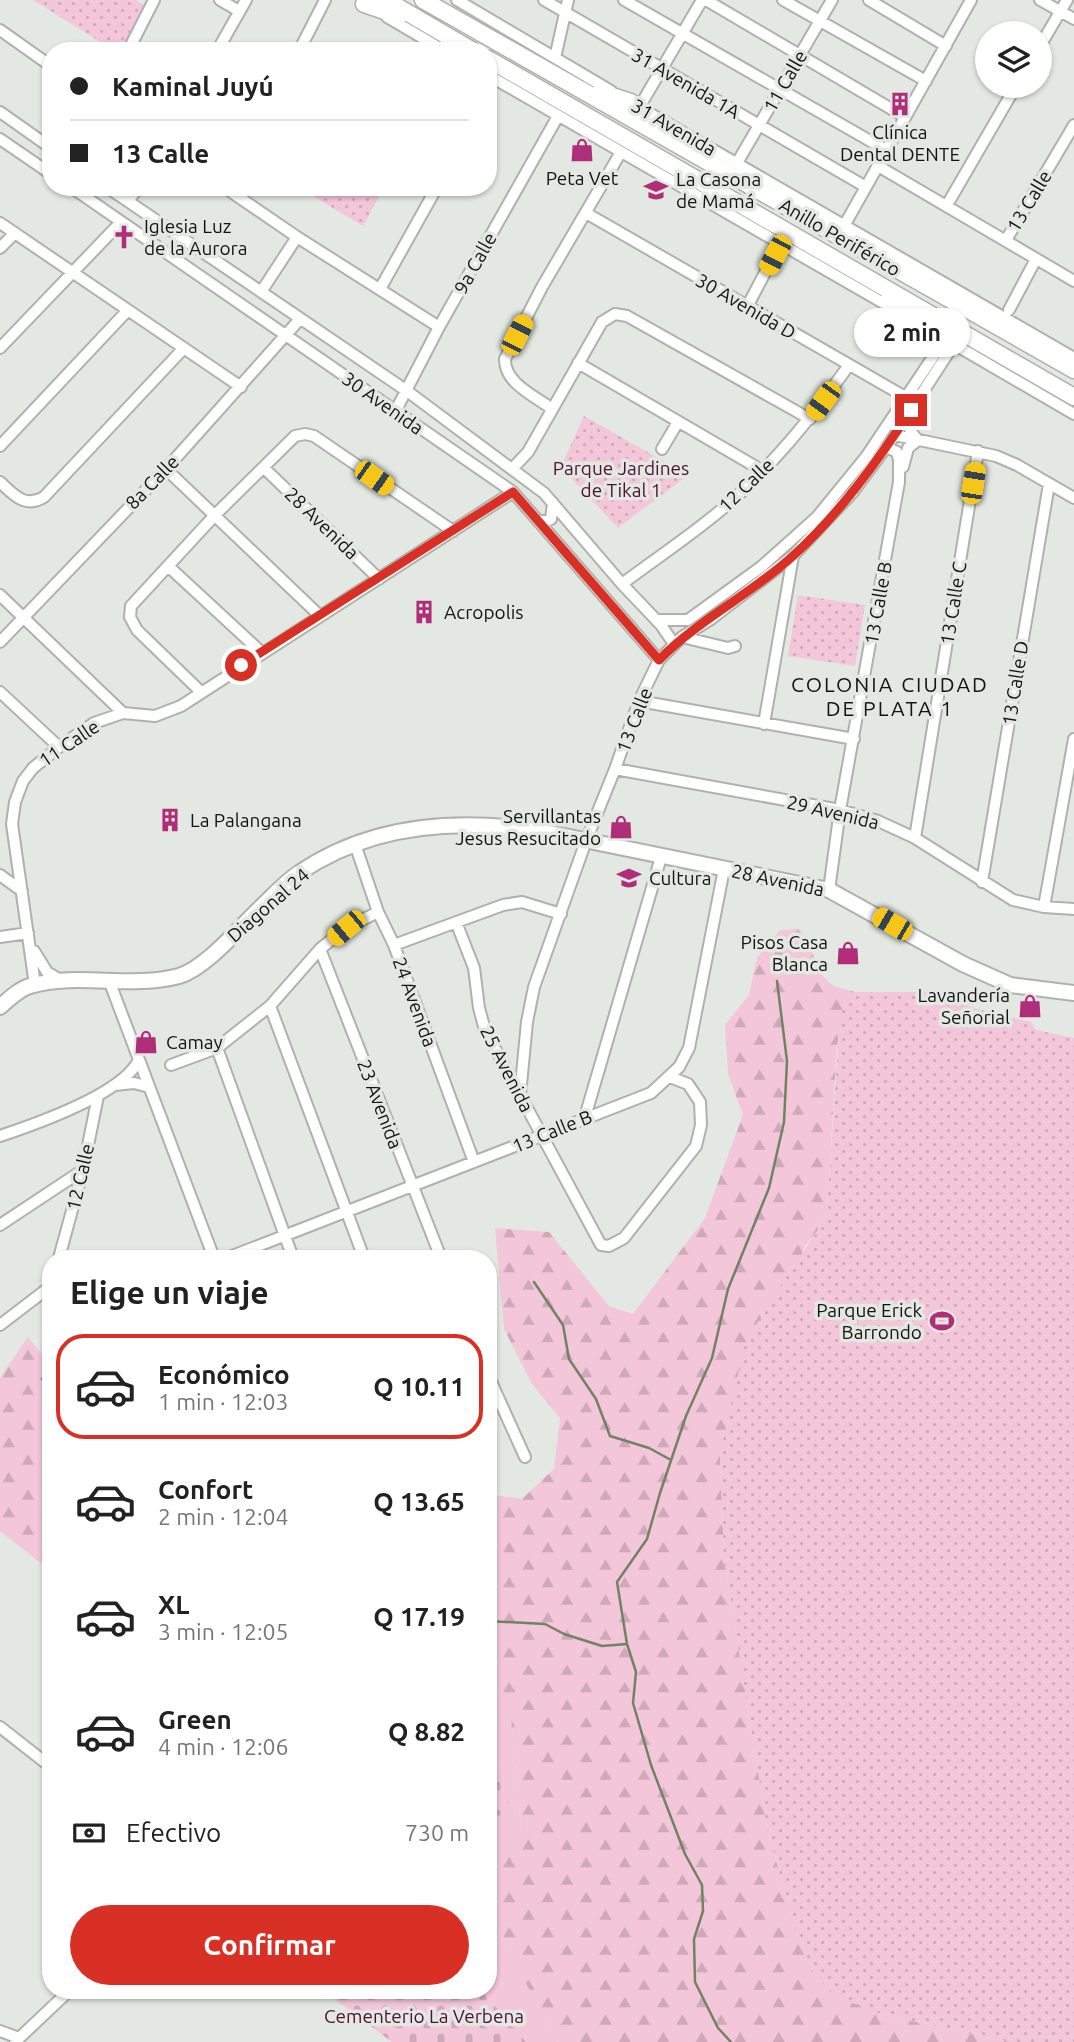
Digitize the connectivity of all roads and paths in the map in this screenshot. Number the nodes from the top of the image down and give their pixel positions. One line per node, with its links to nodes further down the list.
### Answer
1 (154, 0): 29 (street)
2 (220, 0): 20 (street)
3 (246, 0): 20 (street)
4 (325, 0): 31 (street)
5 (386, 0): 26 (highway)
6 (424, 0): 41 (highway, Anillo Periférico)
7 (457, 0): 36 (street, 31 Avenida)
8 (544, 0): 22 (street, 31 Avenida 1A)
9 (568, 0): 22 (street)
10 (624, 0): 28 (street)
11 (704, 0): 28 (street); 35 (street)
12 (783, 0): 24 (street)
13 (832, 0): 24 (street, 11 Calle)
14 (869, 0): 34 (street)
15 (956, 0): 19 (street)
16 (1040, 0): 21 (street)
17 (1067, 0): 21 (street)
18 (361, 2): 26 (highway); 32 (street)
19 (970, 3): 34 (street)
20 (239, 11): 30 (street)
21 (1060, 11): 23 (street); 25 (street)
22 (565, 12): 36 (street); 39 (street, 31 Avenida 1A)
23 (1074, 19)
24 (820, 22): 35 (street, 11 Calle); 42 (street)
25 (1052, 25)
26 (434, 28): 33 (highway)
27 (0, 30): 37 (street)
28 (683, 32): 39 (street); 43 (street)
29 (133, 42)
30 (222, 42)
31 (304, 42)
32 (430, 42)
33 (458, 42)
34 (946, 46): 42 (street)
35 (800, 55): 43 (street, 11 Calle); 48 (street)
36 (555, 58): 45 (street, 31 Avenida)
37 (42, 60)
38 (497, 64): 77 (highway, Anillo Periférico)
39 (662, 69): 45 (street); 50 (street, 31 Avenida 1A)
40 (497, 80): 47 (street)
41 (566, 80): 45 (highway); 94 (highway, Anillo Periférico)
42 (926, 81): 48 (street)
43 (780, 89): 50 (street, 11 Calle); 53 (street)
44 (1009, 98): 65 (street)
45 (635, 104): 55 (street, 31 Avenida)
46 (0, 112): 52 (street)
47 (558, 116): 54 (street); 86 (street, 9a Calle)
48 (905, 117): 53 (street)
49 (1074, 125): 72 (street, 13 Calle)
50 (759, 126): 55 (street, 11 Calle); 58 (street, 31 Avenida 1A)
51 (0, 139): 57 (street)
52 (42, 142)
53 (886, 150): 56 (street)
54 (621, 152): 66 (street); 73 (street)
55 (737, 163): 69 (street, 31 Avenida)
56 (878, 166): 58 (street); 65 (street)
57 (42, 168)
58 (866, 187): 69 (street)
59 (84, 196): 67 (street, 30 Avenida)
60 (120, 196): 64 (street, 30 Avenida)
61 (132, 196): 64 (street)
62 (237, 196): 71 (street)
63 (432, 196): 79 (street)
64 (128, 201): 80 (street, 30 Avenida)
65 (947, 205): 72 (street)
66 (586, 213): 81 (street, 30 Avenida D); 99 (street)
67 (121, 222): 76 (street); 87 (street, 30 Avenida)
68 (0, 223): 70 (street)
69 (844, 226): 91 (street, 31 Avenida)
70 (15, 233): 74 (street); 76 (street)
71 (297, 237): 79 (street); 80 (street)
72 (1006, 240): 75 (street)
73 (780, 244): 81 (street); 85 (street)
74 (0, 248)
75 (1036, 259): 78 (street); 83 (street)
76 (72, 272): 82 (street); 89 (street)
77 (858, 272): 85 (highway); 97 (highway, Anillo Periférico)
78 (1074, 281)
79 (380, 289): 86 (street)
80 (261, 292): 84 (street, 30 Avenida)
81 (747, 307): 93 (street, 30 Avenida D)
82 (128, 310): 90 (street); 107 (street)
83 (1009, 310)
84 (300, 319): 87 (street, 8a Calle); 96 (street, 30 Avenida)
85 (914, 321): 88 (street)
86 (439, 327): 96 (street, 9a Calle)
87 (287, 336): 95 (street, 8a Calle); 101 (street, 30 Avenida)
88 (950, 341): 98 (street); 100 (street, 13 Calle); 102 (street)
89 (0, 348)
90 (184, 348): 95 (street); 115 (street)
91 (1074, 358)
92 (578, 363): 99 (street); 103 (street); 104 (street)
93 (849, 365): 98 (street, 30 Avenida D); 103 (street, 12 Calle)
94 (1074, 370)
95 (241, 387): 113 (street, 8a Calle)
96 (407, 391): 101 (street, 9a Calle); 112 (street, 30 Avenida)
97 (1074, 397)
98 (907, 398): 131 (street)
99 (552, 409): 112 (street)
100 (911, 410): 105 (street, 13 Calle); 106 (street)
101 (395, 412): 118 (street, 30 Avenida)
102 (1074, 414)
103 (810, 419): 114 (street, 12 Calle)
104 (678, 422): 109 (street); 114 (street)
105 (895, 435): 106 (street); 108 (street, 13 Calle)
106 (918, 440): 110 (street); 116 (street, 13 Calle B)
107 (0, 446)
108 (886, 447): 116 (street, 13 Calle B); 124 (street, 13 Calle)
109 (663, 449)
110 (978, 451): 117 (street); 150 (street, 13 Calle C)
111 (264, 468): 121 (street); 123 (street); 126 (street, 28 Avenida)
112 (513, 468): 120 (street, 30 Avenida)
113 (166, 469): 121 (street); 130 (street, 8a Calle)
114 (763, 471): 127 (street, 12 Calle)
115 (0, 482)
116 (899, 482): 145 (street, 13 Calle B)
117 (1049, 484): 119 (street); 156 (street, 13 Calle D)
118 (513, 492): 122 (street, 30 Avenida); 123 (street, 11 Calle)
119 (1074, 498)
120 (553, 503): 122 (street); 127 (street, 30 Avenida)
121 (216, 514): 125 (street); 129 (street)
122 (539, 520): 137 (street, 30 Avenida)
123 (453, 531): 126 (street, 11 Calle)
124 (793, 556): 132 (street, 13 Calle); 144 (street)
125 (168, 566): 136 (street); 140 (street)
126 (379, 579): 129 (street, 11 Calle)
127 (622, 584): 131 (street, 30 Avenida)
128 (0, 595): 130 (street)
129 (320, 616): 136 (street, 11 Calle)
130 (23, 617): 134 (street, 8a Calle); 138 (street)
131 (659, 623): 132 (street); 133 (street, 30 Avenida)
132 (701, 624): 133 (street, 13 Calle)
133 (678, 640): 135 (street); 137 (street, 13 Calle)
134 (0, 642)
135 (735, 646)
136 (261, 652): 140 (street, 11 Calle)
137 (659, 660): 141 (street, 13 Calle)
138 (95, 687): 142 (street); 143 (street)
139 (0, 692): 147 (street)
140 (201, 692): 142 (street, 11 Calle)
141 (639, 701): 144 (street); 148 (street, 13 Calle)
142 (122, 713): 143 (street, 11 Calle)
143 (94, 723): 147 (street, 11 Calle)
144 (764, 723): 145 (street)
145 (854, 739): 149 (street, 13 Calle B)
146 (1074, 739): 159 (street)
147 (59, 747): 158 (street, 11 Calle)
148 (615, 769): 149 (street, 29 Avenida); 151 (street, 13 Calle)
149 (840, 810): 150 (street, 29 Avenida); 157 (street, 13 Calle B)
150 (915, 838): 156 (street, 29 Avenida)
151 (586, 841): 152 (main road, Diagonal 24); 153 (main road, 28 Avenida); 162 (street, 13 Calle)
152 (355, 844): 161 (street, 24 Avenida); 169 (main road, Diagonal 24)
153 (662, 857): 154 (main road, 28 Avenida); 182 (street)
154 (723, 869): 157 (main road, 28 Avenida); 177 (street, 13 Calle B)
155 (0, 876): 158 (street)
156 (982, 882): 159 (street, 29 Avenida)
157 (829, 890): 171 (main road, 28 Avenida)
158 (22, 891): 165 (street, 11 Calle)
159 (1044, 907): 160 (street, 29 Avenida)
160 (1074, 909)
161 (378, 912): 166 (street, 24 Avenida); 167 (street)
162 (561, 914): 163 (street); 180 (street, 13 Calle)
163 (456, 922): 166 (street); 180 (street, 25 Avenida)
164 (0, 937): 165 (street)
165 (29, 937): 168 (street, 11 Calle); 170 (street, 11 Calle)
166 (394, 945): 185 (street, 24 Avenida)
167 (320, 949): 172 (street); 187 (street, 23 Avenida)
168 (62, 981): 169 (main road, Diagonal 24); 170 (main road, Diagonal 24)
169 (110, 983): 175 (street)
170 (36, 985): 173 (main road)
171 (1074, 993)
172 (271, 1006): 174 (street); 188 (street)
173 (0, 1008)
174 (217, 1048): 176 (street); 190 (street)
175 (139, 1060): 178 (street); 179 (street)
176 (171, 1065)
177 (670, 1077): 182 (street, 13 Calle B); 184 (street, 25 Avenida)
178 (112, 1085): 179 (street); 181 (street)
179 (149, 1087): 192 (street)
180 (520, 1095): 184 (street, 25 Avenida)
181 (97, 1096): 183 (street); 186 (street, 12 Calle)
182 (585, 1117): 184 (street, 13 Calle B)
183 (0, 1136)
184 (541, 1136): 185 (street, 13 Calle B)
185 (474, 1162): 187 (street, 13 Calle B)
186 (83, 1170): 189 (street); 191 (street, 12 Calle)
187 (412, 1186): 188 (street, 13 Calle B); 196 (street, 23 Avenida)
188 (348, 1211): 190 (street, 13 Calle B); 195 (street)
189 (0, 1225)
190 (285, 1236): 193 (street, 13 Calle B); 194 (street)
191 (62, 1250)
192 (211, 1250)
193 (248, 1250)
194 (290, 1250)
195 (361, 1250)
196 (438, 1250)
197 (42, 1293): 198 (street)
198 (0, 1325)
199 (497, 1402): 200 (street)
200 (525, 1457)
201 (0, 1727): 202 (street)
202 (42, 1760)
203 (61, 1999): 204 (street)
204 (29, 2030): 206 (street); 207 (street)
205 (0, 2031): 206 (street)
206 (17, 2040)
207 (31, 2042)

